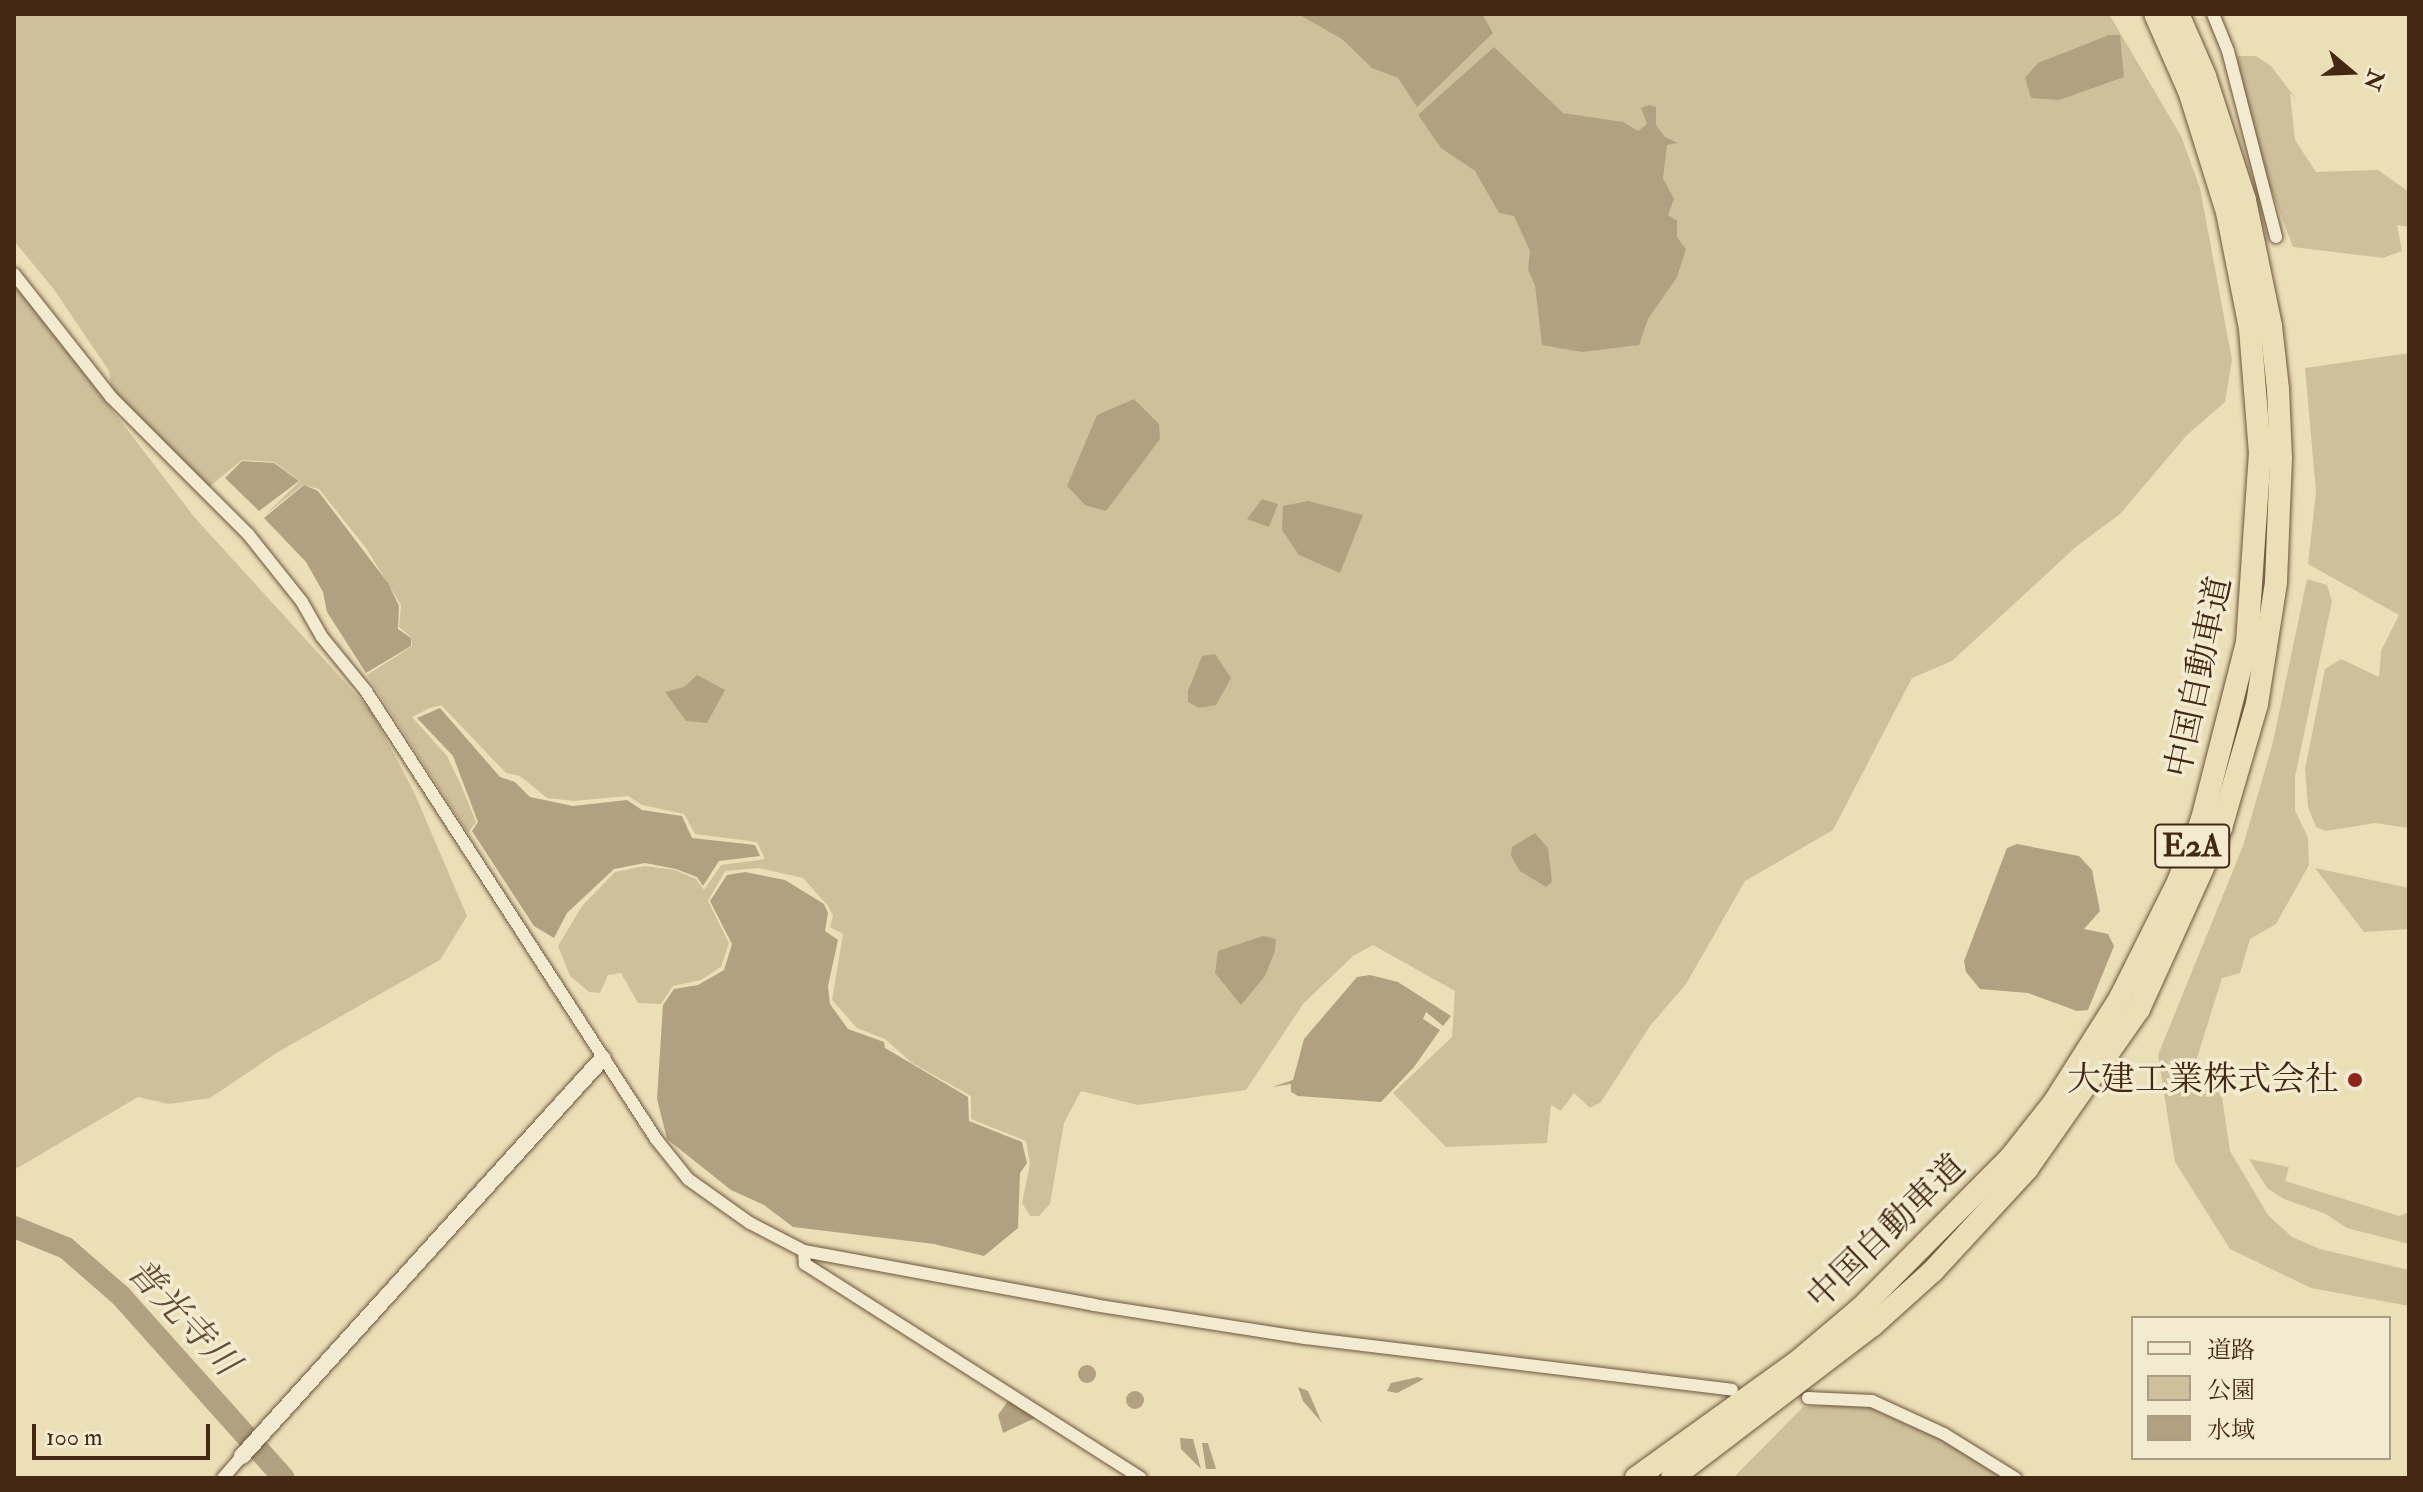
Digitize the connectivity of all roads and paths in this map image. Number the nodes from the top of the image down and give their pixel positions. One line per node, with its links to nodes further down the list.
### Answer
1 (2155, 14): 13 (highway, 中国自動車道 / E2A)
2 (2178, 14): 14 (highway, 中国自動車道 / E2A)
3 (2213, 14): 4 (street)
4 (2276, 237)
5 (14, 274): 6 (street)
6 (603, 1058): 7 (street); 10 (street)
7 (804, 1251): 8 (street); 12 (street)
8 (1732, 1390)
9 (1808, 1398): 15 (street)
10 (242, 1456): 11 (street)
11 (223, 1478)
12 (1141, 1478)
13 (1636, 1478)
14 (1672, 1478)
15 (2015, 1478)

